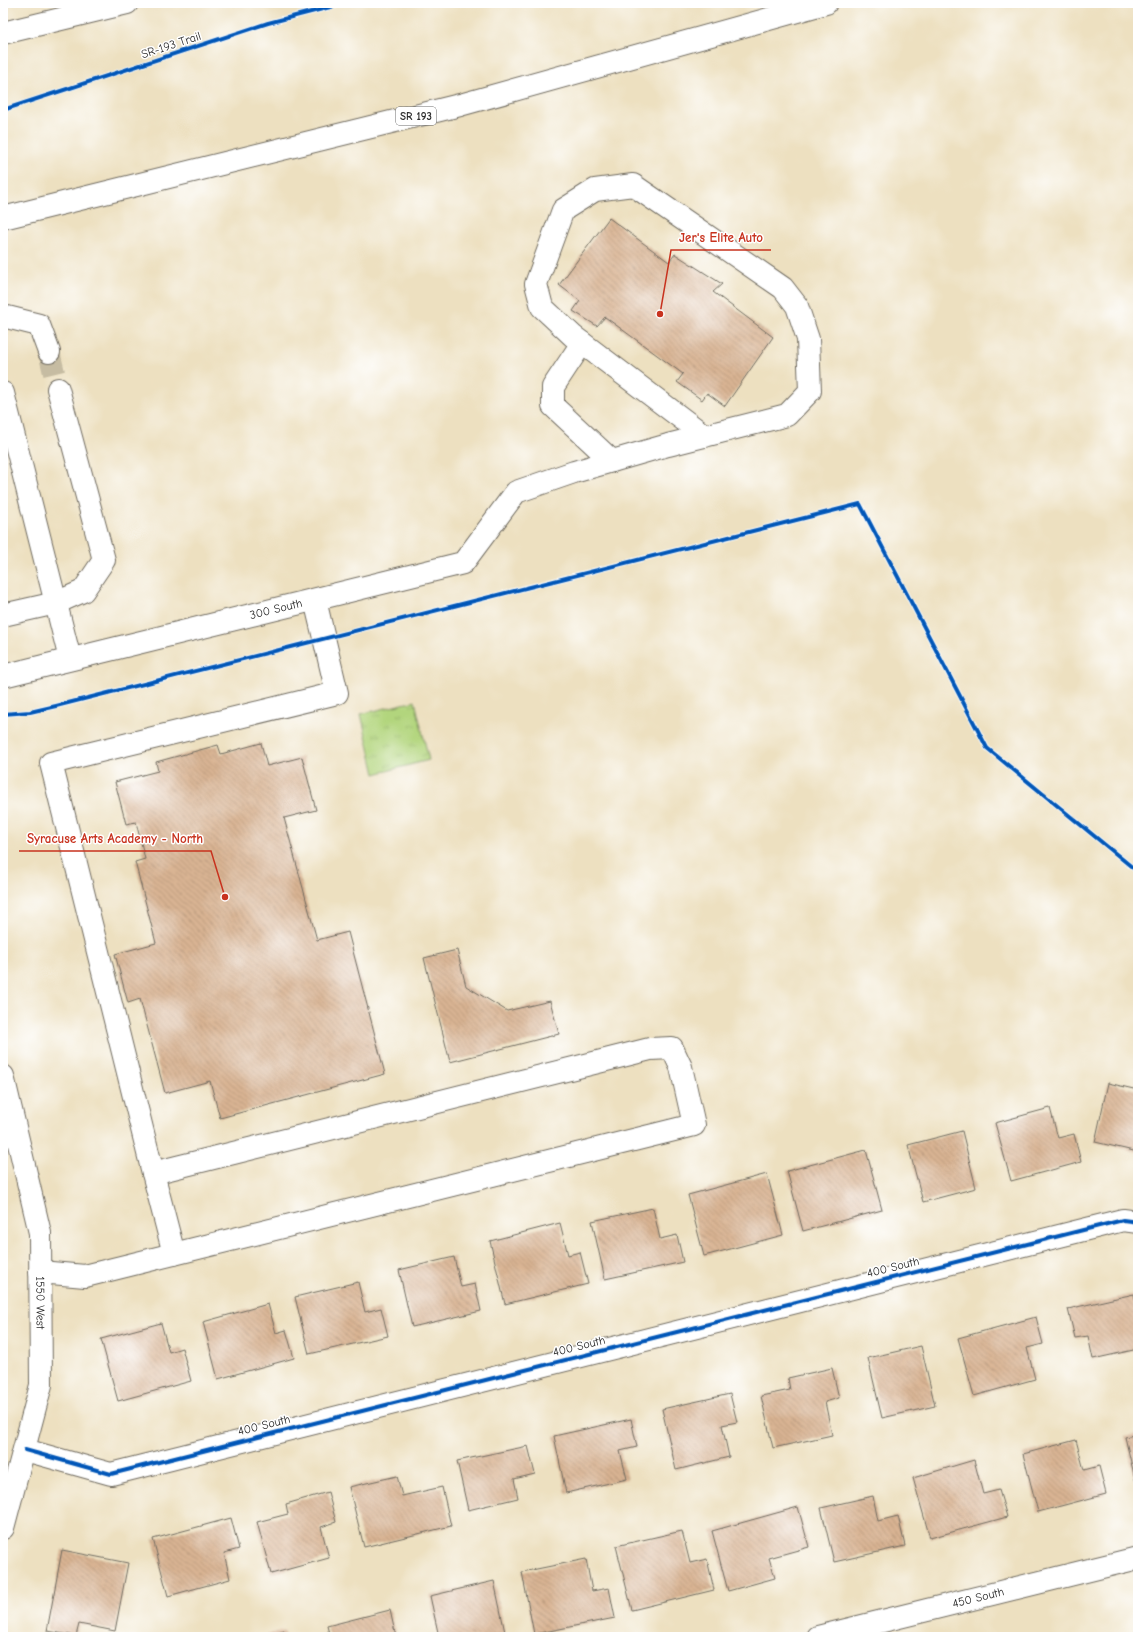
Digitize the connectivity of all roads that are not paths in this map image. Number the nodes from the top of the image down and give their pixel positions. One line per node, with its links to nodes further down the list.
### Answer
1 (127, 3): 3 (street)
2 (826, 3): 4 (street, SR 193)
3 (3, 33)
4 (3, 218)
5 (4, 320): 7 (street)
6 (582, 343): 10 (street); 10 (street); 11 (street)
7 (49, 352)
8 (58, 389): 13 (street)
9 (3, 393): 13 (street)
10 (705, 436): 11 (street)
11 (612, 461): 12 (street, 300 South)
12 (315, 600): 15 (street, 300 South); 18 (street)
13 (56, 603): 14 (street); 15 (street)
14 (3, 615)
15 (70, 659): 16 (street, 300 South)
16 (3, 676)
17 (3, 1076): 21 (street, 1550 West)
18 (153, 1173): 20 (street); 20 (street)
19 (1138, 1222): 22 (street, 400 South)
20 (174, 1254): 21 (street)
21 (40, 1272): 22 (street, 1550 West)
22 (25, 1450): 23 (street, 1550 West)
23 (3, 1528)
24 (1138, 1558): 25 (street, 450 South)
25 (818, 1637)

